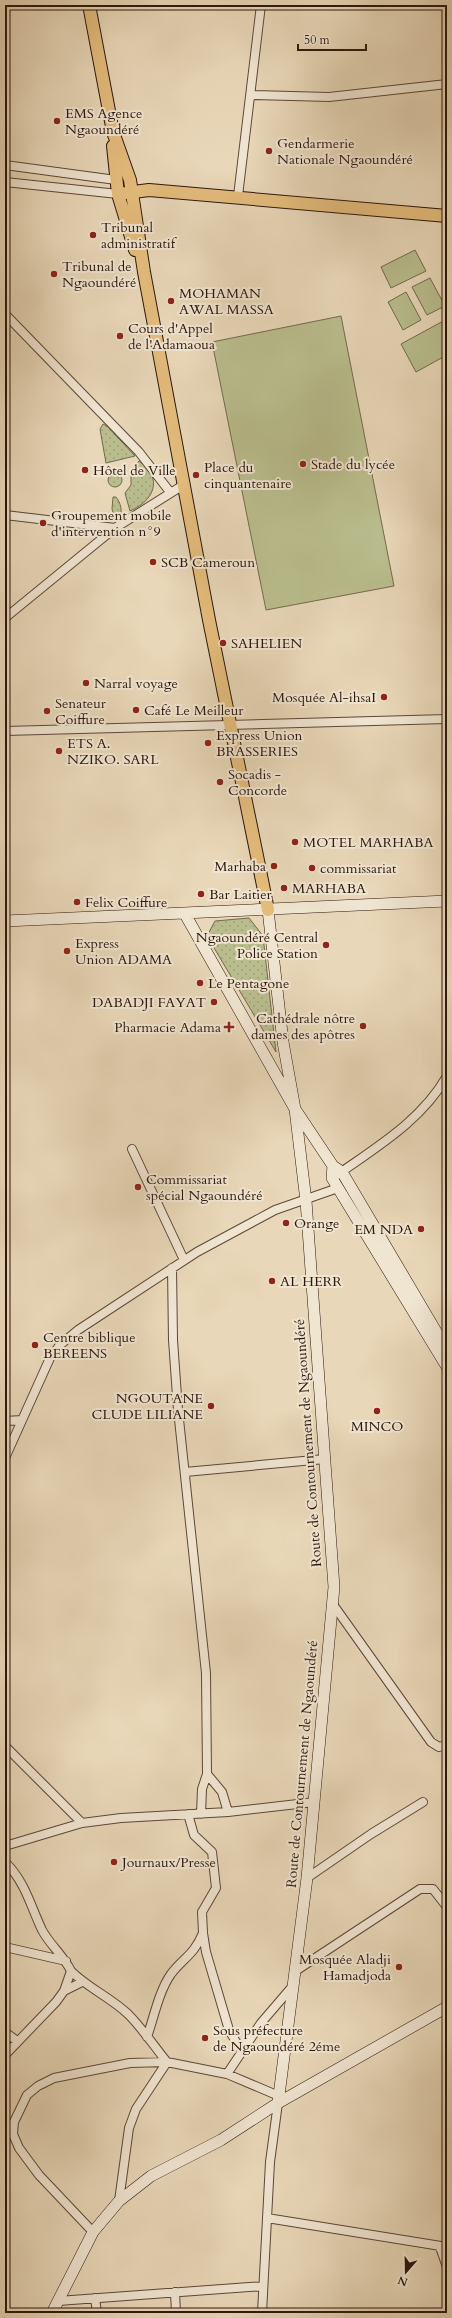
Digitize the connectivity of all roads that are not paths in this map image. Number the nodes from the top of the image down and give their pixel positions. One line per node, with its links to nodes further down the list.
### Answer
1 (89, 5): 5 (main road)
2 (261, 5): 4 (street)
3 (447, 84): 4 (street)
4 (251, 95): 13 (street)
5 (113, 132): 7 (main road); 8 (main road)
6 (5, 164): 7 (street)
7 (116, 180): 8 (main road); 11 (main road)
8 (130, 180): 10 (main road); 12 (main road)
9 (5, 182): 11 (street)
10 (149, 190): 12 (main road); 13 (main road)
11 (118, 194): 12 (main road); 15 (main road)
12 (132, 194): 15 (main road)
13 (238, 196): 14 (main road)
14 (447, 216)
15 (144, 272): 17 (main road)
16 (5, 314): 18 (street)
17 (185, 484): 18 (street); 23 (main road)
18 (170, 492): 20 (street)
19 (5, 515): 20 (street)
20 (115, 528): 21 (street)
21 (5, 618)
22 (447, 719): 23 (street)
23 (230, 725): 24 (street); 26 (main road)
24 (5, 732)
25 (447, 901): 26 (street)
26 (268, 910): 27 (street); 30 (street, Route de Contournement de Ngaoundéré)
27 (185, 914): 28 (street); 30 (street)
28 (5, 921)
29 (447, 1076): 32 (street)
30 (295, 1109): 32 (street); 34 (street, Route de Contournement de Ngaoundéré)
31 (132, 1149): 35 (street)
32 (336, 1172): 33 (street); 37 (street)
33 (338, 1188): 34 (street); 37 (street)
34 (306, 1201): 35 (street); 42 (street, Route de Contournement de Ngaoundéré)
35 (184, 1260): 36 (street)
36 (172, 1268): 39 (street); 43 (street)
37 (444, 1351): 38 (street)
38 (447, 1367)
39 (22, 1420): 40 (street); 41 (street)
40 (5, 1421)
41 (5, 1458)
42 (325, 1459): 43 (street); 44 (street, Route de Contournement de Ngaoundéré)
43 (185, 1472): 47 (street)
44 (332, 1603): 45 (street); 48 (street, Route de Contournement de Ngaoundéré)
45 (447, 1745)
46 (5, 1746): 53 (street)
47 (207, 1774): 50 (street); 52 (street)
48 (315, 1802): 50 (street); 56 (street, Route de Contournement de Ngaoundéré)
49 (423, 1802): 56 (street)
50 (228, 1812): 52 (street)
51 (188, 1814): 52 (street); 53 (street); 58 (street)
52 (201, 1814)
53 (82, 1823): 54 (street)
54 (5, 1846)
55 (5, 1862): 60 (street)
56 (307, 1878): 62 (street, Route de Contournement de Ngaoundéré)
57 (447, 1907): 62 (street)
58 (203, 1933): 68 (street); 70 (street)
59 (5, 1947): 60 (street)
60 (66, 1961): 61 (street)
61 (71, 1971): 63 (street); 65 (street)
62 (294, 1972): 64 (street, Route de Contournement de Ngaoundéré)
63 (82, 1982): 65 (street); 68 (street)
64 (292, 1988): 70 (street); 74 (street, Route de Contournement de Ngaoundéré)
65 (64, 1991): 69 (street)
66 (447, 2007): 74 (street)
67 (5, 2032): 69 (street)
68 (147, 2037): 72 (street)
69 (17, 2041): 71 (street)
70 (242, 2052): 73 (street)
71 (5, 2055)
72 (167, 2062): 73 (street); 75 (street); 77 (street)
73 (227, 2074): 74 (street)
74 (278, 2100): 75 (street); 76 (street)
75 (119, 2201): 77 (street)
76 (267, 2218): 78 (street); 80 (street)
77 (93, 2232): 83 (street)
78 (444, 2247): 79 (street)
79 (447, 2268)
80 (263, 2286): 81 (street); 87 (street)
81 (175, 2292): 82 (street); 86 (street)
82 (95, 2298): 83 (street); 85 (street)
83 (58, 2301): 84 (street)
84 (52, 2313)
85 (97, 2313)
86 (176, 2313)
87 (262, 2313)

